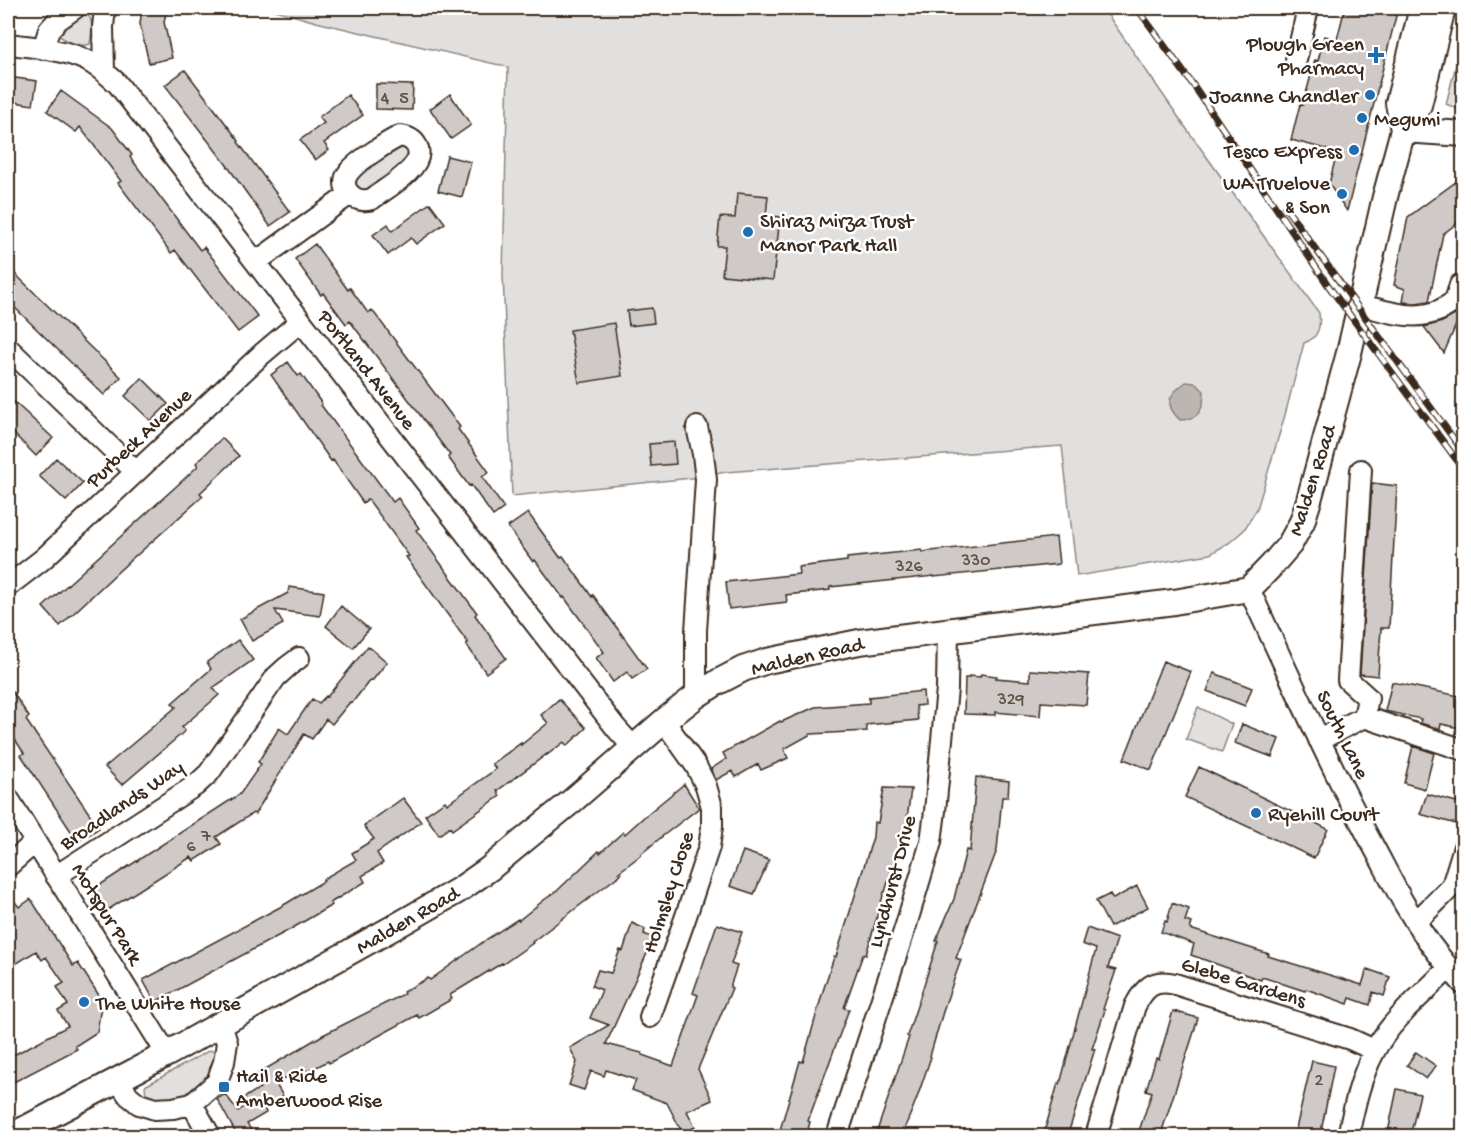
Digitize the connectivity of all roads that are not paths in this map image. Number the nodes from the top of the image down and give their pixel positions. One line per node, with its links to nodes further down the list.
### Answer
1 (75, 8): 7 (street)
2 (105, 8): 9 (street)
3 (1308, 8): 8 (street)
4 (1422, 8): 10 (main road, Malden Road)
5 (1443, 8): 10 (main road, Malden Road)
6 (8, 44): 7 (street, Portland Avenue)
7 (43, 49): 9 (street, Portland Avenue)
8 (1296, 60)
9 (104, 71): 13 (street, Portland Avenue)
10 (1403, 130): 11 (main road); 15 (main road, Malden Road)
11 (1464, 134)
12 (350, 194): 13 (street)
13 (256, 262): 16 (street, Portland Avenue)
14 (1460, 285): 15 (street)
15 (1360, 305): 22 (main road, Malden Road)
16 (301, 321): 20 (street, Purbeck Avenue); 29 (street, Portland Avenue)
17 (8, 348): 20 (street)
18 (697, 427): 25 (street)
19 (1361, 470): 26 (street)
20 (136, 472): 21 (street, Purbeck Avenue)
21 (8, 586)
22 (1249, 590): 23 (main road, Malden Road); 28 (street, South Lane)
23 (948, 630): 25 (main road, Malden Road); 48 (street, Lyndhurst Drive)
24 (299, 658): 35 (street, Broadlands Way)
25 (696, 696): 27 (main road, Malden Road)
26 (1364, 717): 28 (street); 30 (street)
27 (664, 721): 29 (main road, Malden Road); 40 (street, Holmsley Close)
28 (1319, 740): 37 (street, South Lane)
29 (633, 747): 41 (main road, Malden Road)
30 (1464, 750)
31 (8, 798): 32 (street, Motspur Park)
32 (35, 842): 34 (street); 35 (street, Motspur Park)
33 (1464, 847): 36 (street)
34 (8, 866)
35 (56, 876): 43 (street, Motspur Park)
36 (1458, 888): 37 (street)
37 (1416, 922): 38 (street, South Lane)
38 (1449, 968): 39 (street, South Lane); 42 (street)
39 (1464, 985)
40 (650, 1017)
41 (221, 1024): 43 (main road, Malden Road); 45 (street)
42 (1374, 1050): 49 (street, Glebe Gardens); 50 (street)
43 (167, 1054): 44 (main road, Malden Road)
44 (118, 1081): 45 (street); 46 (main road, Malden Road)
45 (192, 1104): 47 (street)
46 (12, 1137)
47 (210, 1137)
48 (837, 1137)
49 (1096, 1137)
50 (1348, 1137)

